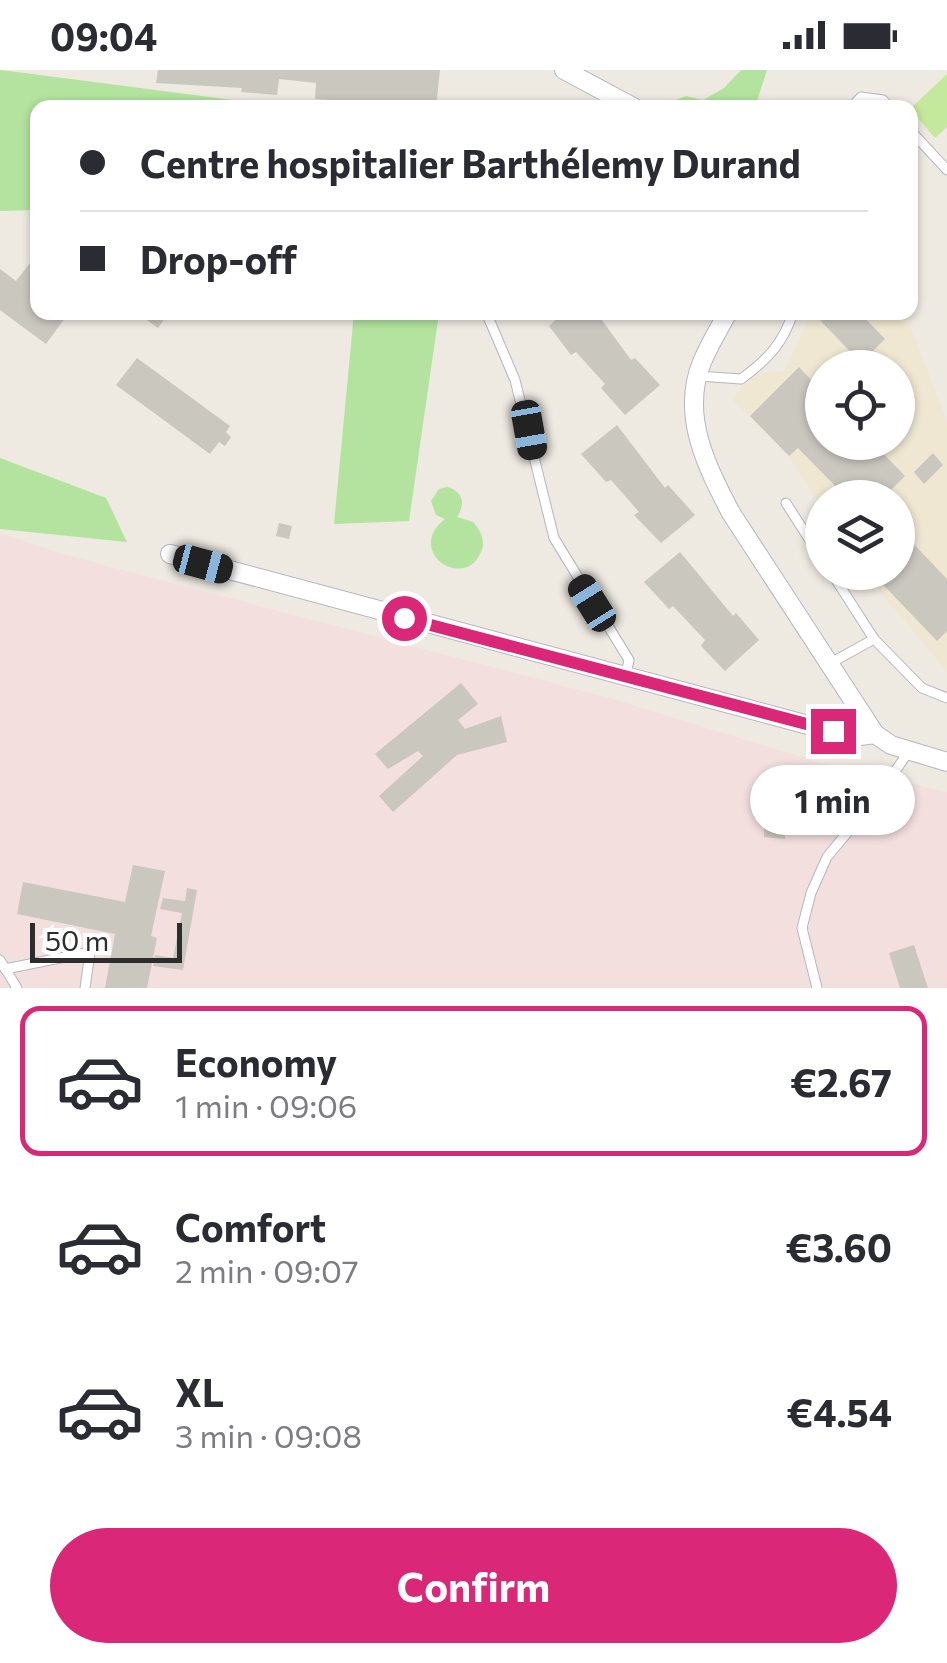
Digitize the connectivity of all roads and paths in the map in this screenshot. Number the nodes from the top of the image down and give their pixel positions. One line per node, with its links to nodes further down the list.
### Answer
1 (564, 70): 2 (street)
2 (621, 100)
3 (859, 100): 4 (lane)
4 (883, 100)
5 (918, 139): 6 (lane)
6 (947, 170)
7 (489, 320): 17 (lane)
8 (724, 320): 10 (street)
9 (791, 320): 10 (lane)
10 (698, 376): 16 (street)
11 (786, 502): 12 (lane)
12 (805, 533)
13 (170, 554): 17 (street)
14 (843, 590): 15 (lane)
15 (874, 639): 16 (lane); 18 (lane)
16 (828, 665): 19 (street)
17 (626, 674): 19 (street)
18 (947, 698)
19 (875, 734): 20 (street)
20 (909, 751): 21 (street); 25 (lane)
21 (947, 762)
22 (3, 964): 23 (lane); 24 (lane)
23 (17, 988)
24 (85, 988)
25 (817, 988)

